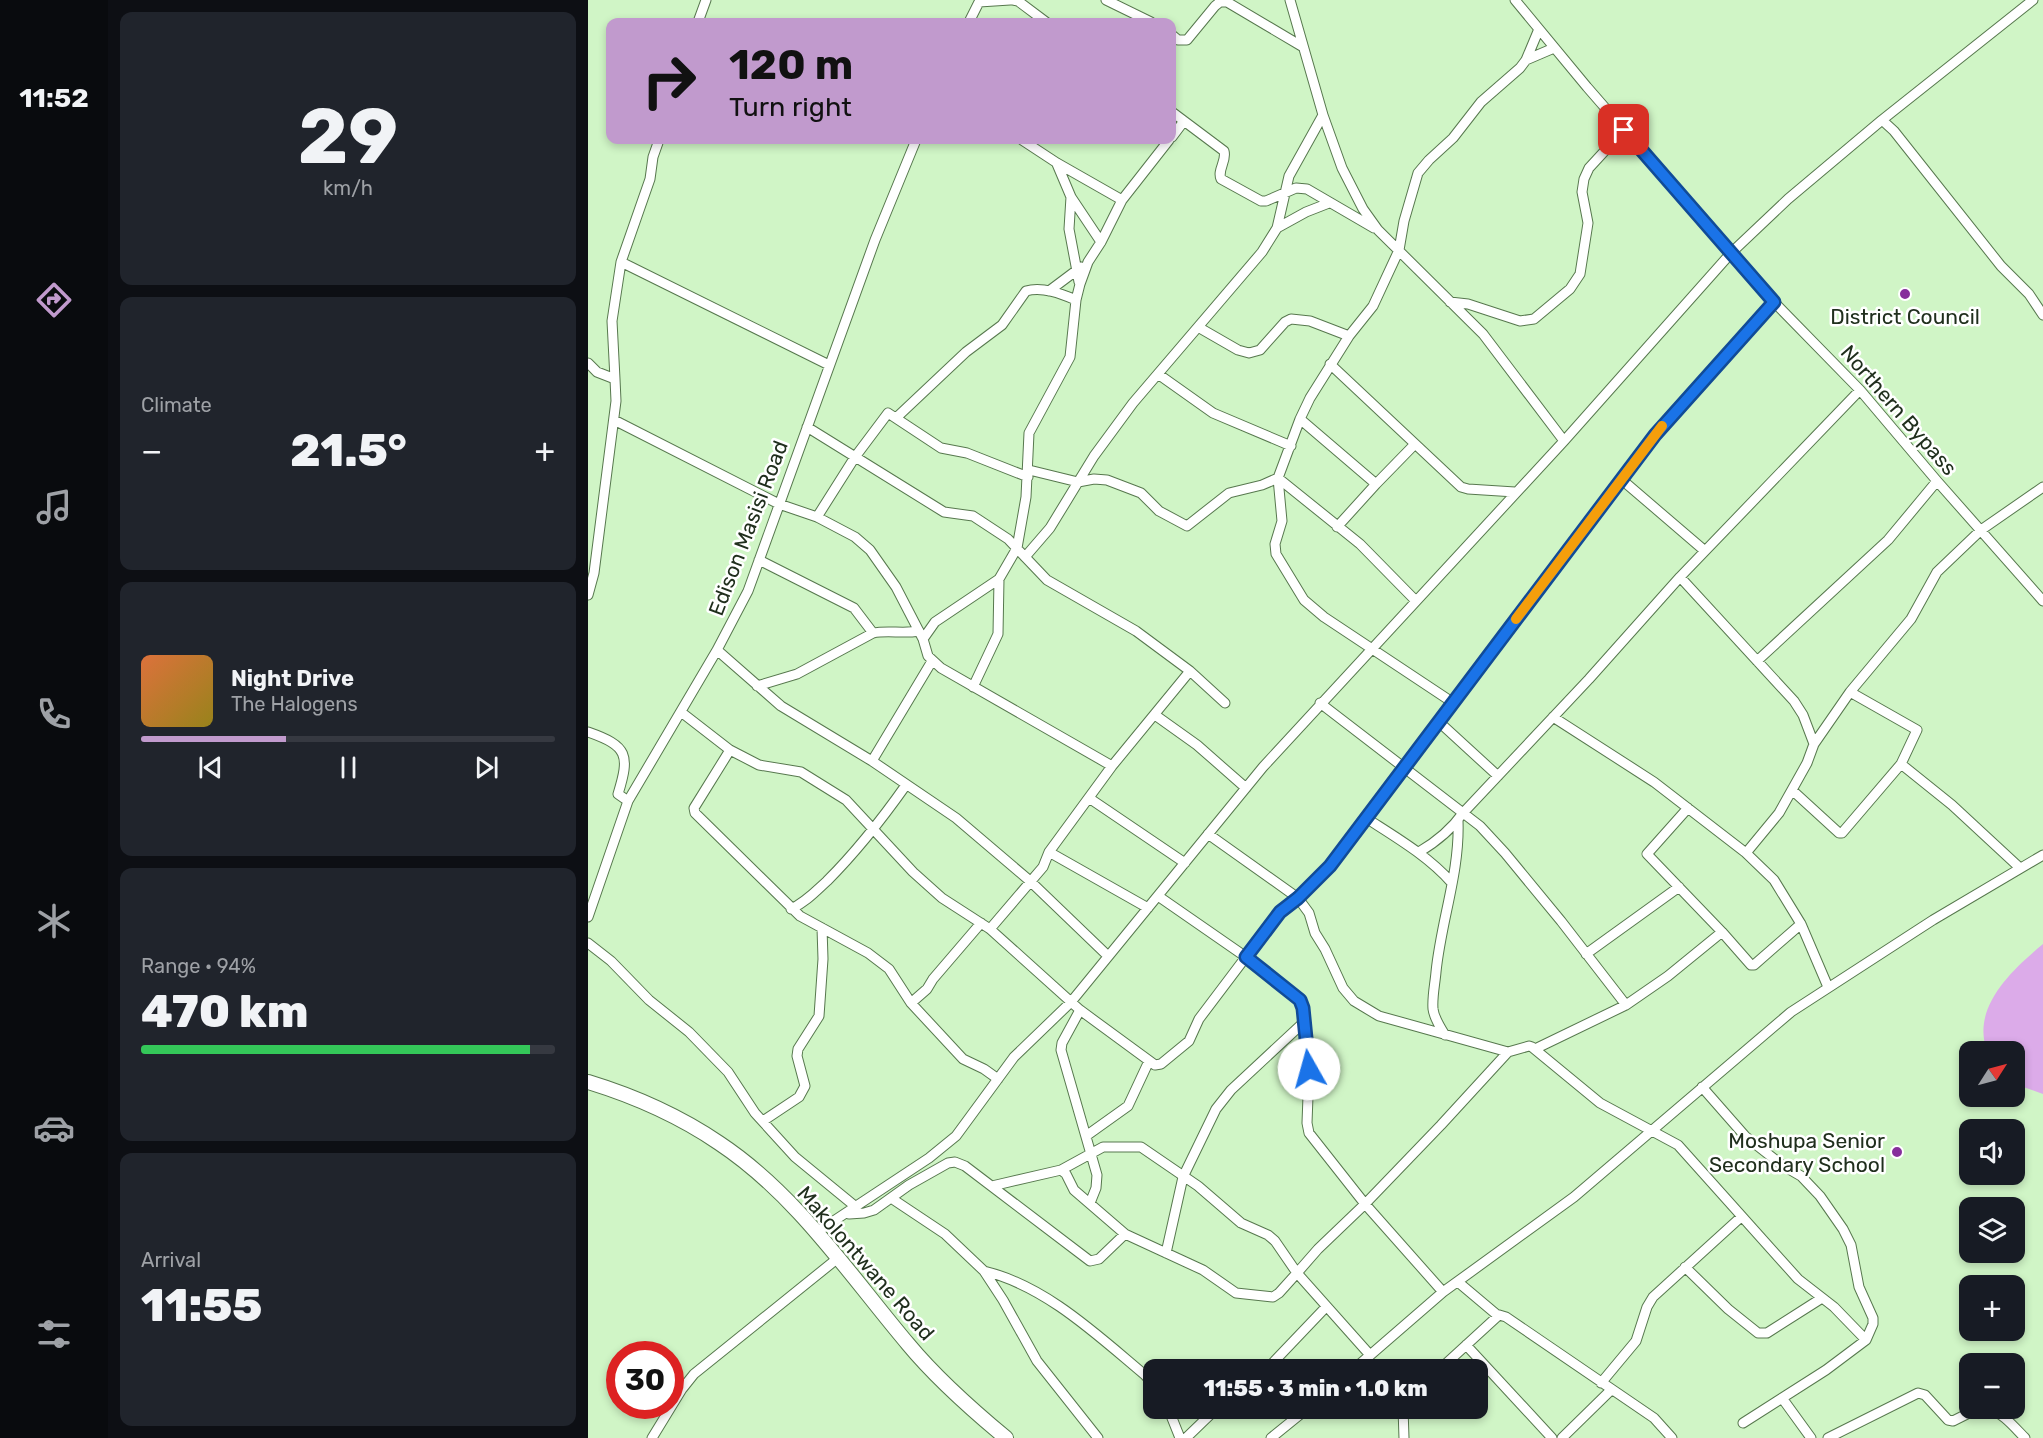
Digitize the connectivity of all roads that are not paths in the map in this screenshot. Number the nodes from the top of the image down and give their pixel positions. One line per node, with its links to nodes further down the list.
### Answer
1 (706, 0): 12 (street)
2 (1014, 0): 3 (street); 9 (street); 14 (street)
3 (1031, 0)
4 (1106, 0): 15 (street)
5 (1290, 0): 18 (street)
6 (1515, 0): 11 (street, Northern Bypass)
7 (1527, 0): 11 (street)
8 (2033, 0): 23 (street)
9 (980, 1): 13 (street)
10 (1233, 2): 17 (street); 18 (street)
11 (1526, 13): 16 (street, Northern Bypass)
12 (699, 18)
13 (971, 18)
14 (1040, 18)
15 (1143, 18)
16 (1539, 29): 19 (street, Northern Bypass); 20 (street)
17 (1176, 38)
18 (1303, 47): 22 (street)
19 (1554, 48): 20 (street); 25 (street, Northern Bypass)
20 (1526, 60): 39 (street)
21 (1176, 115): 24 (street)
22 (1323, 115): 32 (street); 37 (street)
23 (1882, 120): 40 (street); 49 (street)
24 (1184, 121): 26 (street); 32 (street)
25 (1624, 130): 40 (street, Northern Bypass); 47 (street)
26 (1176, 131)
27 (658, 144): 41 (street)
28 (914, 144): 54 (street, Edison Masisi Road)
29 (1028, 144): 31 (street)
30 (1165, 144): 34 (street)
31 (1057, 164): 33 (street); 34 (street)
32 (1286, 191): 35 (street); 36 (street)
33 (1071, 197): 38 (street); 43 (street)
34 (1122, 200): 38 (street)
35 (1329, 203): 36 (street); 37 (street)
36 (1277, 228): 50 (street)
37 (1378, 230): 39 (street)
38 (1101, 242): 42 (street)
39 (1398, 250): 47 (street); 51 (street)
40 (1731, 253): 48 (street, Northern Bypass); 62 (street)
41 (621, 262): 54 (street); 56 (street)
42 (1088, 262): 43 (street); 44 (street)
43 (1077, 269): 44 (street); 45 (street)
44 (1080, 284): 46 (street)
45 (1049, 291): 46 (street); 58 (street)
46 (1076, 300): 66 (street)
47 (1450, 302): 62 (street)
48 (1774, 302): 57 (street, Northern Bypass); 68 (street)
49 (2043, 315)
50 (1198, 327): 51 (street); 55 (street)
51 (1349, 336): 53 (street)
52 (588, 363): 56 (street)
53 (1330, 364): 59 (street); 63 (street)
54 (829, 365): 61 (street, Edison Masisi Road)
55 (1158, 374): 64 (street); 70 (street)
56 (615, 379): 60 (street)
57 (1860, 390): 69 (street, Northern Bypass); 79 (street)
58 (896, 418): 65 (street); 66 (street)
59 (1300, 419): 64 (street); 71 (street)
60 (614, 420): 74 (street); 84 (street)
61 (807, 427): 65 (street); 74 (street, Edison Masisi Road)
62 (1564, 441): 73 (street)
63 (1415, 444): 71 (street); 73 (street)
64 (1291, 446): 67 (street)
65 (855, 457): 75 (street); 78 (street)
66 (1028, 474): 70 (street); 78 (street)
67 (1278, 478): 70 (street); 76 (street); 89 (street)
68 (1621, 479): 79 (street); 97 (street)
69 (1937, 481): 77 (street, Northern Bypass); 92 (street)
70 (1078, 482): 80 (street)
71 (1376, 484): 76 (street)
72 (2043, 487): 77 (street)
73 (1515, 492): 85 (street)
74 (778, 504): 75 (street); 81 (street, Edison Masisi Road)
75 (817, 517): 88 (street)
76 (1337, 527): 85 (street)
77 (1981, 530): 86 (street, Northern Bypass); 96 (street)
78 (1017, 548): 80 (street); 83 (street)
79 (1705, 551): 82 (street)
80 (1024, 557): 93 (street)
81 (759, 560): 87 (street); 90 (street, Edison Masisi Road)
82 (1680, 577): 92 (street); 102 (street)
83 (999, 579): 88 (street); 95 (street)
84 (588, 595)
85 (1415, 600): 89 (street)
86 (2043, 601)
87 (873, 633): 88 (street); 94 (street)
88 (921, 635): 91 (street)
89 (1372, 647): 97 (street); 99 (street)
90 (717, 650): 94 (street); 100 (street, Edison Masisi Road)
91 (932, 661): 95 (street); 107 (street)
92 (1757, 661): 105 (street)
93 (1190, 671): 98 (street); 101 (street)
94 (757, 686): 107 (street)
95 (973, 687): 109 (street)
96 (1850, 692): 105 (street); 108 (street)
97 (1452, 702): 103 (street)
98 (1225, 703)
99 (1320, 703): 110 (street); 113 (street)
100 (681, 712): 106 (street); 116 (street, Edison Masisi Road)
101 (1155, 715): 109 (street); 113 (street)
102 (1553, 717): 111 (street); 117 (street)
103 (1438, 721): 110 (street); 111 (street)
104 (588, 732): 116 (street)
105 (1814, 744): 114 (street)
106 (730, 750): 120 (street); 134 (street)
107 (872, 762): 112 (street)
108 (1901, 764): 114 (street); 127 (street)
109 (1112, 766): 115 (street)
110 (1403, 767): 118 (street); 119 (street)
111 (1498, 776): 118 (street)
112 (906, 785): 120 (street); 128 (street)
113 (1246, 788): 121 (street)
114 (1792, 790): 124 (street)
115 (1089, 798): 122 (street); 126 (street)
116 (628, 801): 135 (street, Edison Masisi Road)
117 (1688, 808): 124 (street); 130 (street)
118 (1460, 817): 123 (street); 129 (street); 142 (street)
119 (1366, 818): 123 (street); 132 (street)
120 (874, 831): 134 (street); 136 (street)
121 (1208, 834): 126 (street); 132 (street)
122 (1049, 852): 128 (street); 133 (street)
123 (1419, 852): 129 (street)
124 (1746, 853): 137 (street)
125 (2043, 855): 127 (street)
126 (1185, 863): 131 (street)
127 (2020, 868): 145 (street)
128 (1030, 881): 139 (street); 143 (street)
129 (1452, 883): 151 (street)
130 (1679, 887): 140 (street); 142 (street)
131 (1158, 896): 133 (street); 144 (street)
132 (1298, 898): 144 (street); 151 (street)
133 (1148, 908): 143 (street)
134 (791, 909): 138 (street)
135 (588, 916)
136 (981, 923): 139 (street); 147 (street)
137 (1801, 924): 140 (street); 145 (street)
138 (822, 927): 147 (street); 158 (street)
139 (990, 929): 146 (street)
140 (1722, 932): 148 (street)
141 (588, 943): 158 (street)
142 (1586, 954): 148 (street)
143 (1108, 956): 146 (street)
144 (1246, 957): 150 (street); 154 (street)
145 (1828, 987): 157 (street)
146 (1071, 1002): 149 (street); 155 (street)
147 (911, 1003): 155 (street)
148 (1626, 1005): 152 (street)
149 (1080, 1010): 154 (street); 160 (street)
150 (1303, 1023): 163 (street); 167 (street)
151 (1444, 1035): 153 (street)
152 (1535, 1049): 153 (street); 159 (street)
153 (1508, 1052): 167 (street)
154 (1149, 1062): 160 (street)
155 (998, 1079): 168 (street)
156 (588, 1082): 171 (main road, Makolontwane Road)
157 (1702, 1087): 159 (street); 183 (street)
158 (763, 1121): 168 (street)
159 (1650, 1132): 170 (street); 178 (street)
160 (1086, 1136): 161 (street)
161 (1091, 1153): 162 (street); 163 (street); 166 (street)
162 (1061, 1170): 164 (street); 166 (street)
163 (1183, 1177): 173 (street); 177 (street)
164 (992, 1186): 165 (street); 172 (street)
165 (891, 1198): 169 (street); 176 (street)
166 (1090, 1203): 172 (street)
167 (1365, 1204): 177 (street); 179 (street)
168 (856, 1207): 169 (street)
169 (846, 1214): 171 (street)
170 (1741, 1217): 175 (street); 180 (street)
171 (817, 1232): 174 (main road, Makolontwane Road)
172 (1125, 1234): 173 (street)
173 (1166, 1253): 177 (street)
174 (838, 1258): 201 (street); 202 (main road, Makolontwane Road)
175 (1685, 1267): 180 (street); 190 (street)
176 (984, 1271): 189 (street); 203 (street)
177 (1297, 1273): 181 (street)
178 (1458, 1282): 179 (street); 182 (street)
179 (1443, 1292): 185 (street)
180 (1822, 1298): 183 (street)
181 (1326, 1307): 185 (street); 186 (street)
182 (1499, 1316): 184 (street); 190 (street)
183 (1866, 1340): 192 (street)
184 (1466, 1345): 188 (street); 207 (street)
185 (1370, 1355): 187 (street)
186 (1276, 1359)
187 (1365, 1359)
188 (1451, 1359)
189 (1143, 1374)
190 (1600, 1383): 191 (street)
191 (1611, 1390): 208 (street); 209 (street)
192 (1782, 1398): 199 (street); 210 (street)
193 (1959, 1418): 211 (street)
194 (1172, 1419): 204 (street)
195 (1206, 1419): 205 (street)
196 (1294, 1419): 206 (street)
197 (1404, 1419): 200 (street)
198 (2004, 1419): 212 (street)
199 (1743, 1423)
200 (1406, 1436)
201 (652, 1438)
202 (1006, 1438)
203 (1098, 1438)
204 (1180, 1438)
205 (1186, 1438)
206 (1271, 1438)
207 (1552, 1438)
208 (1562, 1438)
209 (1672, 1438)
210 (1811, 1438)
211 (1828, 1438)
212 (2025, 1438)

